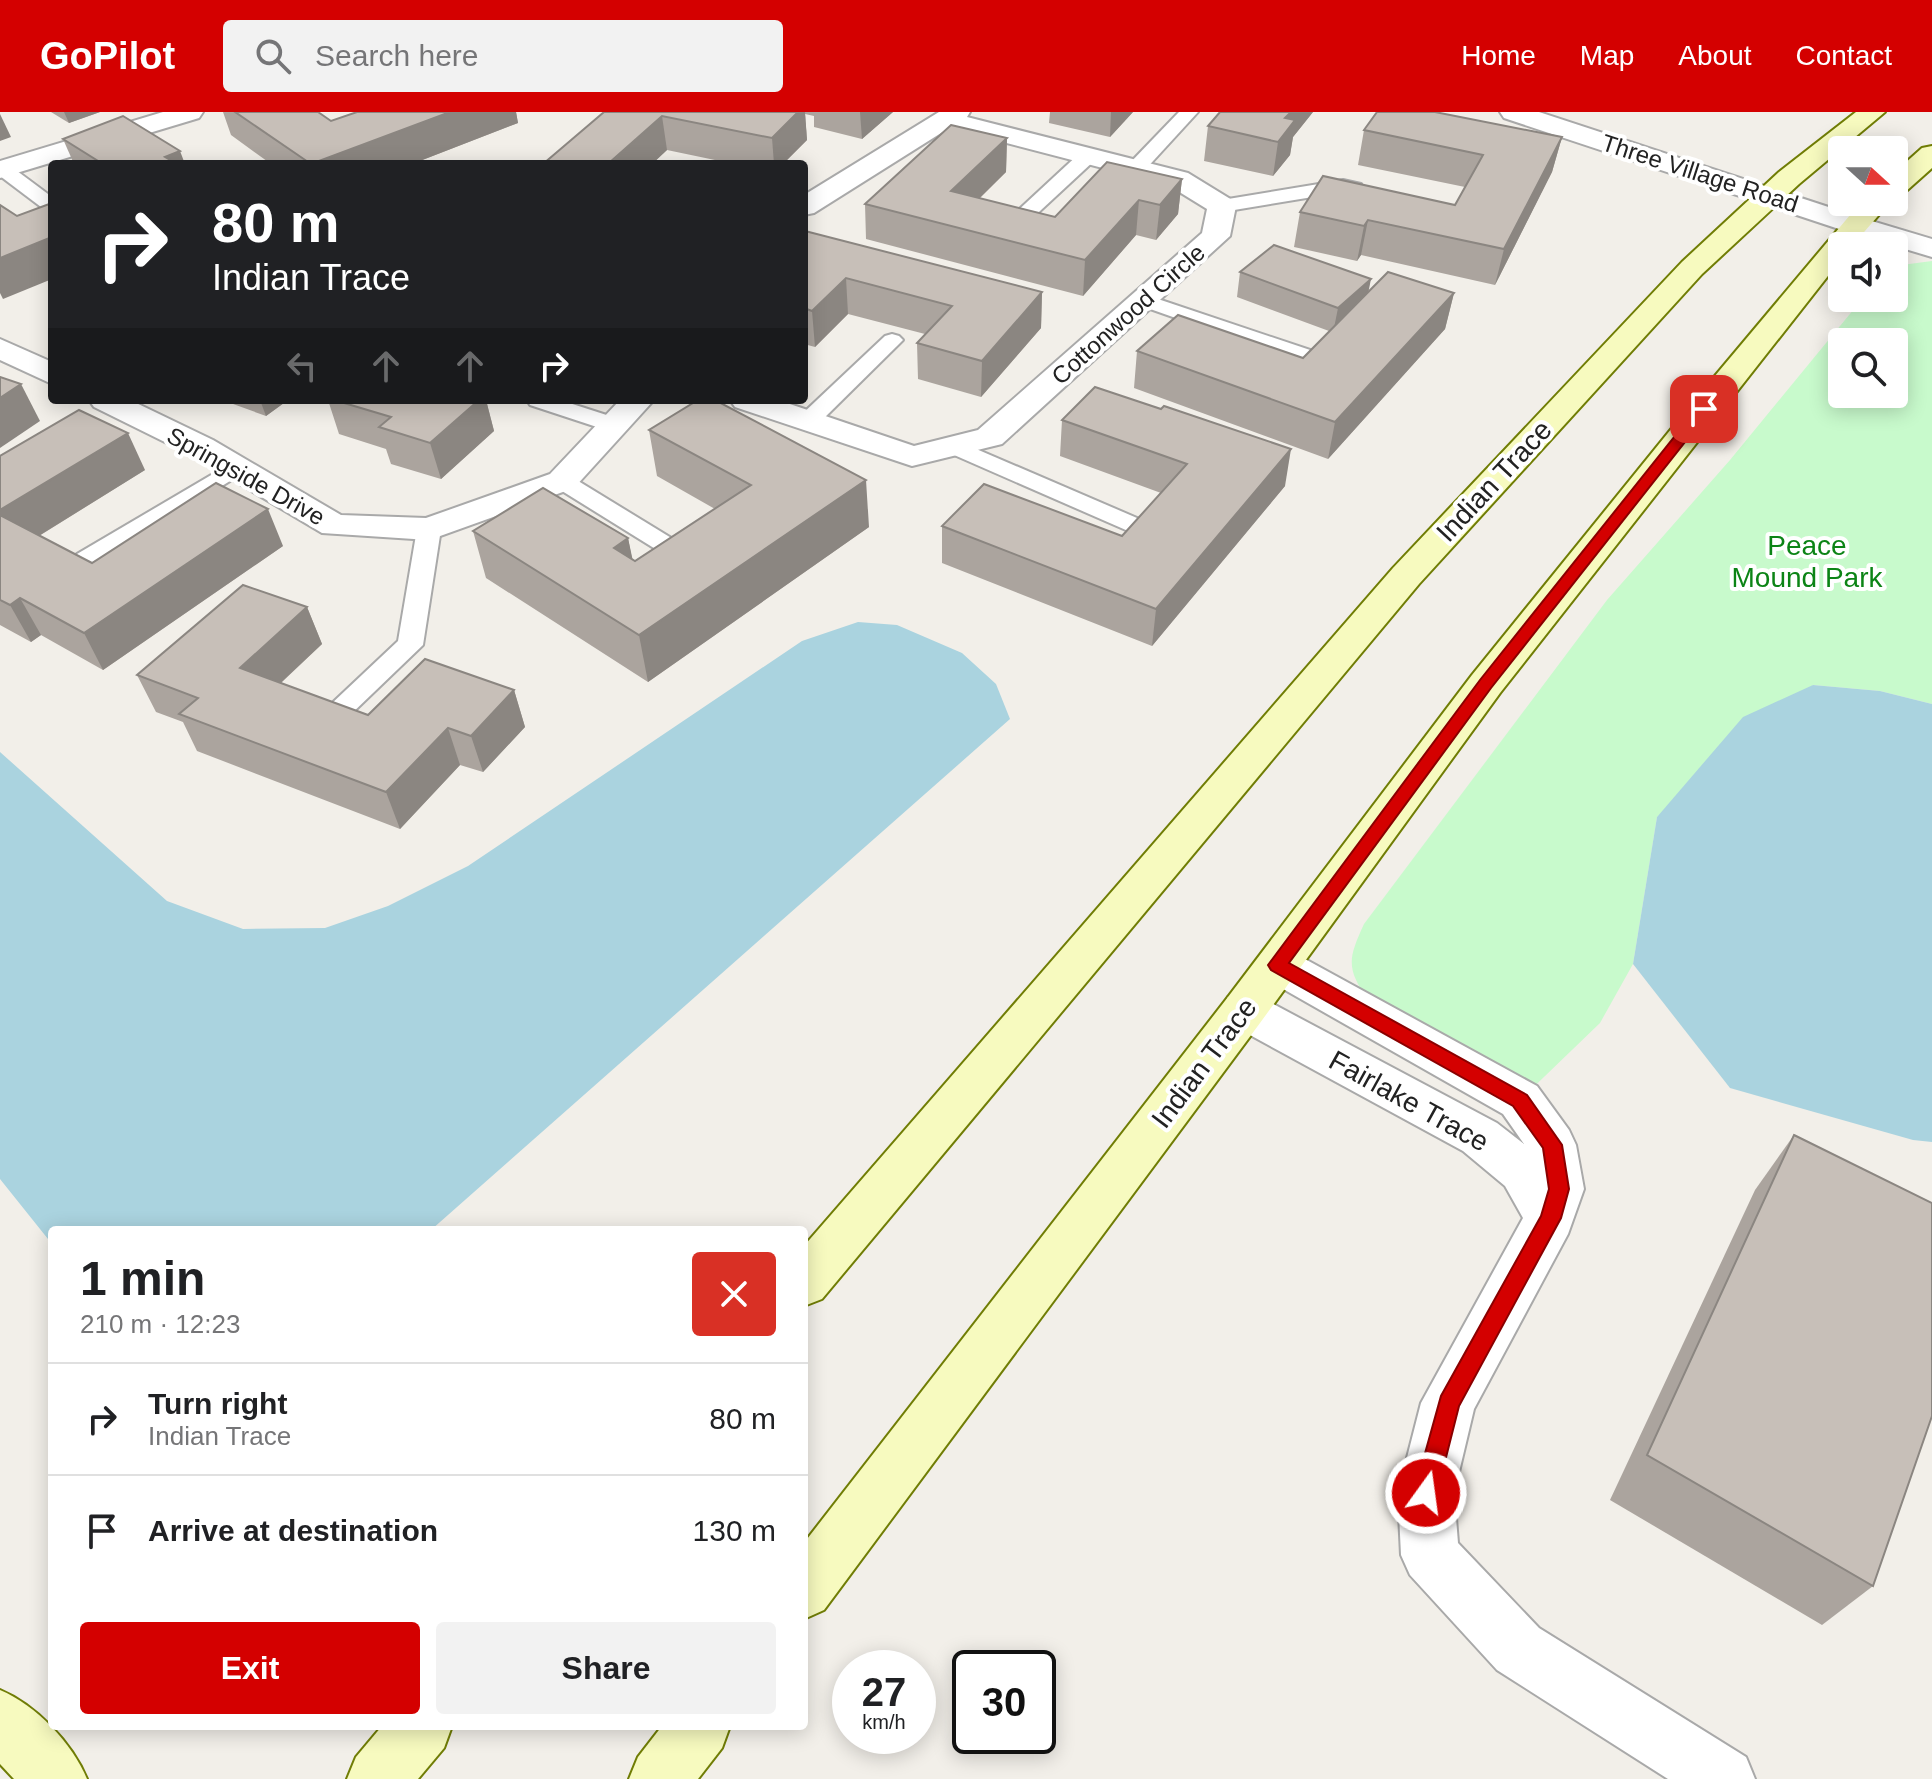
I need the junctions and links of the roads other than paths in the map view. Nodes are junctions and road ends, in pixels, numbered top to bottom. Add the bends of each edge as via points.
1 (190, 112) edge
2 (1189, 112) edge
3 (1513, 112) edge
4 (1585, 112) edge
5 (1872, 112) edge
6 (951, 116) edge
7 (1932, 154) edge
8 (1088, 156) junction
9 (1136, 168) junction
10 (1, 169) edge
11 (1908, 175) edge
12 (1778, 187) junction
13 (1374, 192) edge
14 (1828, 198) edge
15 (48, 203) edge
16 (808, 205) edge
17 (1222, 206) junction
18 (1853, 216) edge
19 (1878, 216) edge
20 (1898, 216) edge
21 (1932, 225) edge
22 (1006, 232) edge
23 (1932, 248) edge
24 (1143, 300) junction
25 (892, 340) dead end
26 (2, 352) edge
27 (1317, 360) edge
28 (48, 372) edge
29 (122, 404) edge
30 (550, 404) edge
31 (634, 404) edge
32 (758, 404) edge
33 (808, 421) junction
34 (614, 425) junction
35 (953, 446) junction
36 (235, 468) junction
37 (562, 481) junction
38 (429, 529) junction
39 (1143, 529) edge
40 (86, 559) edge
41 (695, 563) edge
42 (338, 712) edge
43 (1278, 965) junction
44 (1244, 1010) junction
45 (1550, 1218) junction
46 (808, 1278) edge
47 (808, 1585) edge
48 (0, 1720) edge
49 (419, 1730) edge
50 (697, 1730) edge
51 (56, 1779) edge
52 (378, 1779) edge
53 (660, 1779) edge
54 (1724, 1779) edge

1 - 10 street
2 - 9 lane
3 - 12 street, Three Village Road
4 - 12 street, Three Village Road
5 - 12 main road, Indian Trace
6 - 8 street
6 - 16 street
7 - 11 main road
8 - 9 street
8 - 22 lane
9 - 17 street via 1178,179
10 - 15 lane
12 - 14 street, Three Village Road
12 - 46 main road, Indian Trace via 1692,268 1406,576
13 - 17 lane via 1343,186
17 - 24 street, Cottonwood Circle via 1216,236
18 - 43 main road, Indian Trace via 1486,684
19 - 23 street, Three Village Road
20 - 21 street, Three Village Road
24 - 27 lane
24 - 35 street, Cottonwood Circle via 990,437
25 - 33 lane
26 - 28 street
29 - 36 street, Springside Drive
30 - 34 lane
31 - 34 street, Springside Drive
32 - 33 street, Cottonwood Circle
33 - 35 street, Cottonwood Circle via 912,456
34 - 37 street, Springside Drive
35 - 39 lane
36 - 38 street, Springside Drive via 334,525
36 - 40 lane
37 - 38 street, Springside Drive
37 - 41 lane
38 - 42 lane via 410,645
43 - 44 main road, Indian Trace
43 - 45 street, Fairlake Trace via 1520,1100 1552,1145 1559,1189
44 - 45 street, Fairlake Trace via 1480,1137 1522,1171
44 - 47 main road, Indian Trace
45 - 54 street, Fairlake Trace via 1448,1403 1426,1493 1430,1555 1518,1649
48 - 51 main road
49 - 52 main road
50 - 53 main road

